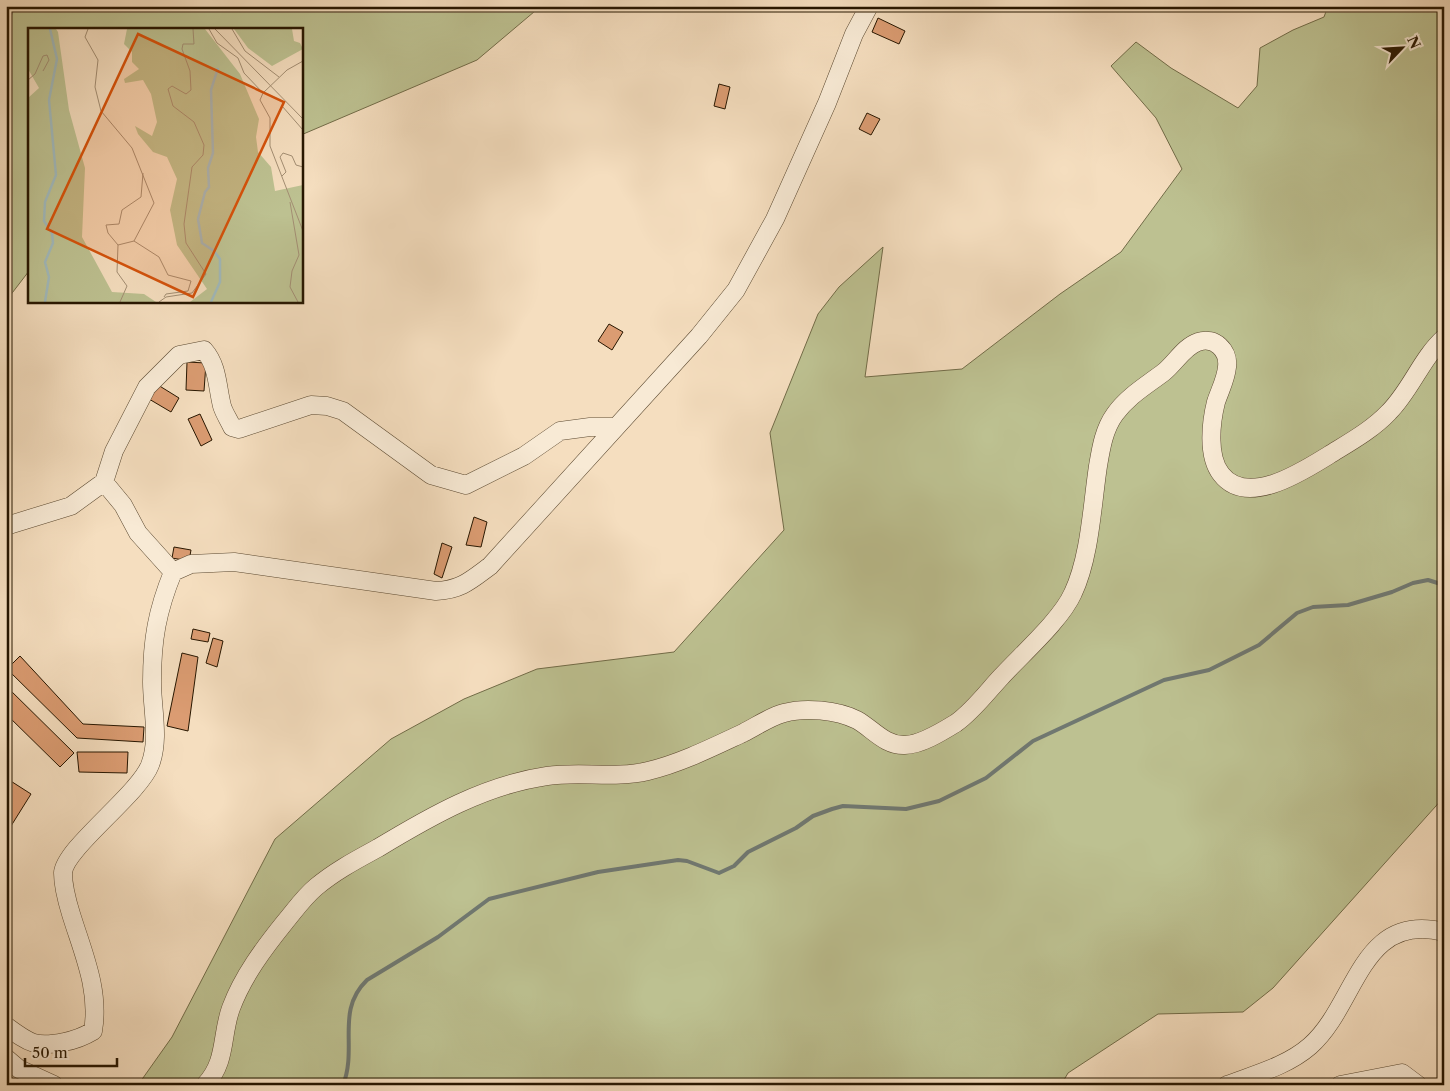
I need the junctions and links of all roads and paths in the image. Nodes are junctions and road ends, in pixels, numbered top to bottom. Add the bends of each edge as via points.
1 (869, 6) edge
2 (1444, 338) edge
3 (614, 427) junction
4 (104, 482) junction
5 (6, 526) edge
6 (173, 572) junction
7 (1444, 932) edge
8 (6, 1026) edge
9 (6, 1058) edge
10 (54, 1085) edge
11 (205, 1085) edge
12 (1227, 1085) edge
13 (1340, 1085) edge
14 (1418, 1085) edge

1 - 3 street via 775,219 736,290 699,336
2 - 11 street via 1428,354 1400,400 1374,427 1298,473 1259,487 1232,484 1218,470 1214,460 1213,419 1227,359 1223,349 1214,342 1203,340 1193,344 1125,402 1110,420 1102,448 1083,563 1072,596 1057,617 960,720 914,744 899,745 888,742 852,718 812,710 792,711 647,772 614,776 550,776 492,788 418,823 326,880 312,891 281,927 246,976 229,1012 220,1063
3 - 4 street via 560,431 524,456 466,485 430,475 344,410 311,405 239,429 232,427 223,408 216,370 209,355 204,350 191,351 179,355 147,387 114,451
3 - 6 street via 490,566 452,590 436,591 234,562 192,564
4 - 5 street via 71,506
4 - 6 street via 123,505 138,532
6 - 8 street via 159,605 154,638 155,736 150,766 71,856 63,871 65,894 92,978 96,1013 93,1031 82,1038 43,1046 24,1039
7 - 12 street via 1418,928 1385,941 1366,958 1327,1028 1310,1046 1286,1063
9 - 10 street via 19,1069
13 - 14 street via 1402,1073

